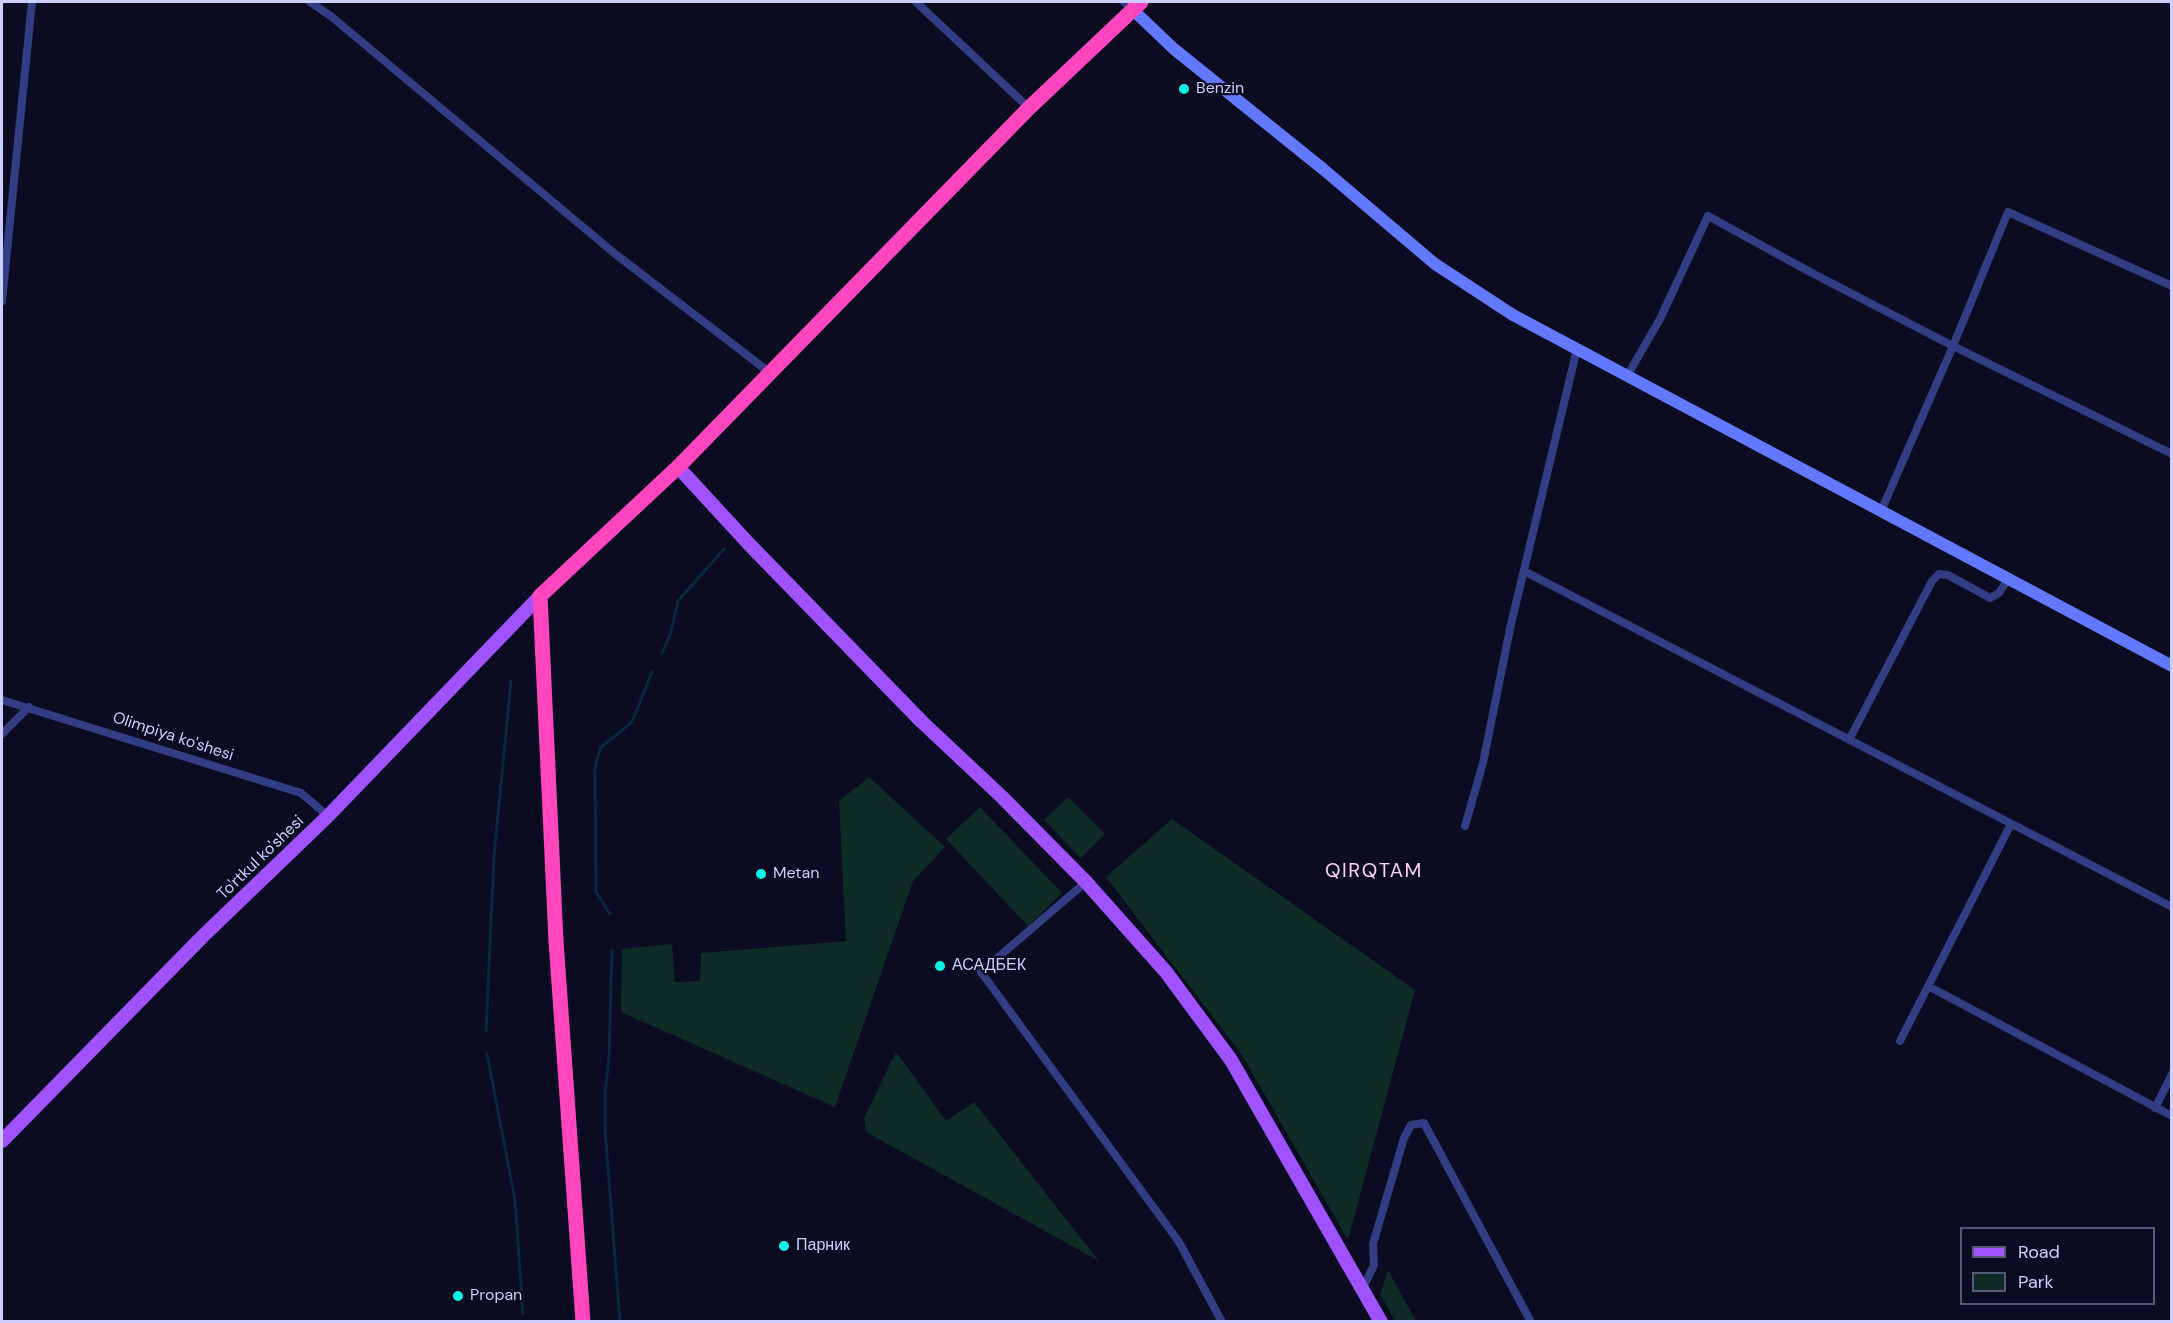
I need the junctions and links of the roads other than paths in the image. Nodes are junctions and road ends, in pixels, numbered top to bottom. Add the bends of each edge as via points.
1 (32, 2) edge
2 (310, 2) edge
3 (916, 2) edge
4 (1133, 4) edge
5 (1029, 108) junction
6 (2172, 286) edge
7 (2, 301) edge
8 (1953, 346) junction
9 (1577, 349) junction
10 (769, 372) junction
11 (1627, 376) junction
12 (2172, 454) edge
13 (678, 466) junction
14 (1881, 511) junction
15 (1524, 571) junction
16 (2008, 579) junction
17 (540, 596) junction
18 (2172, 666) edge
19 (2, 700) edge
20 (29, 707) junction
21 (2, 734) edge
22 (1849, 740) junction
23 (328, 816) junction
24 (2011, 824) junction
25 (1465, 826) dead end
26 (1086, 882) junction
27 (2172, 907) edge
28 (1928, 986) junction
29 (1900, 1041) dead end
30 (2172, 1074) edge
31 (2156, 1108) junction
32 (2172, 1116) edge
33 (2, 1141) edge
34 (1363, 1288) junction
35 (583, 1322) edge
36 (1221, 1322) edge
37 (1381, 1322) edge
38 (1531, 1322) edge

1 - 7 street
2 - 10 street via 614,253
3 - 5 street
4 - 5 highway
4 - 9 street via 1174,49 1435,264 1513,315
5 - 10 highway
6 - 8 street via 2008,212
8 - 11 street via 1708,216 1660,319
8 - 12 street
8 - 14 street
9 - 11 street
9 - 15 street
10 - 13 highway
11 - 14 street
13 - 17 highway
13 - 26 main road via 921,721
14 - 16 street
15 - 22 street
15 - 25 street via 1483,763
16 - 18 street
16 - 22 street via 1999,593 1990,598 1948,575 1939,574 1932,581
17 - 23 main road, To'rtkul ko'shesi
17 - 35 highway via 556,941
19 - 20 street, Olimpiya ko'shesi
20 - 21 street
20 - 23 street, Olimpiya ko'shesi via 301,793
22 - 24 street
23 - 33 main road, To'rtkul ko'shesi via 203,936
24 - 27 street
24 - 28 street
26 - 34 main road via 1166,972 1231,1060
26 - 36 street via 981,972 1179,1242
28 - 29 street
28 - 31 street
30 - 31 street
31 - 32 street
34 - 37 main road
34 - 38 street via 1374,1265 1373,1244 1404,1138 1411,1125 1424,1123

